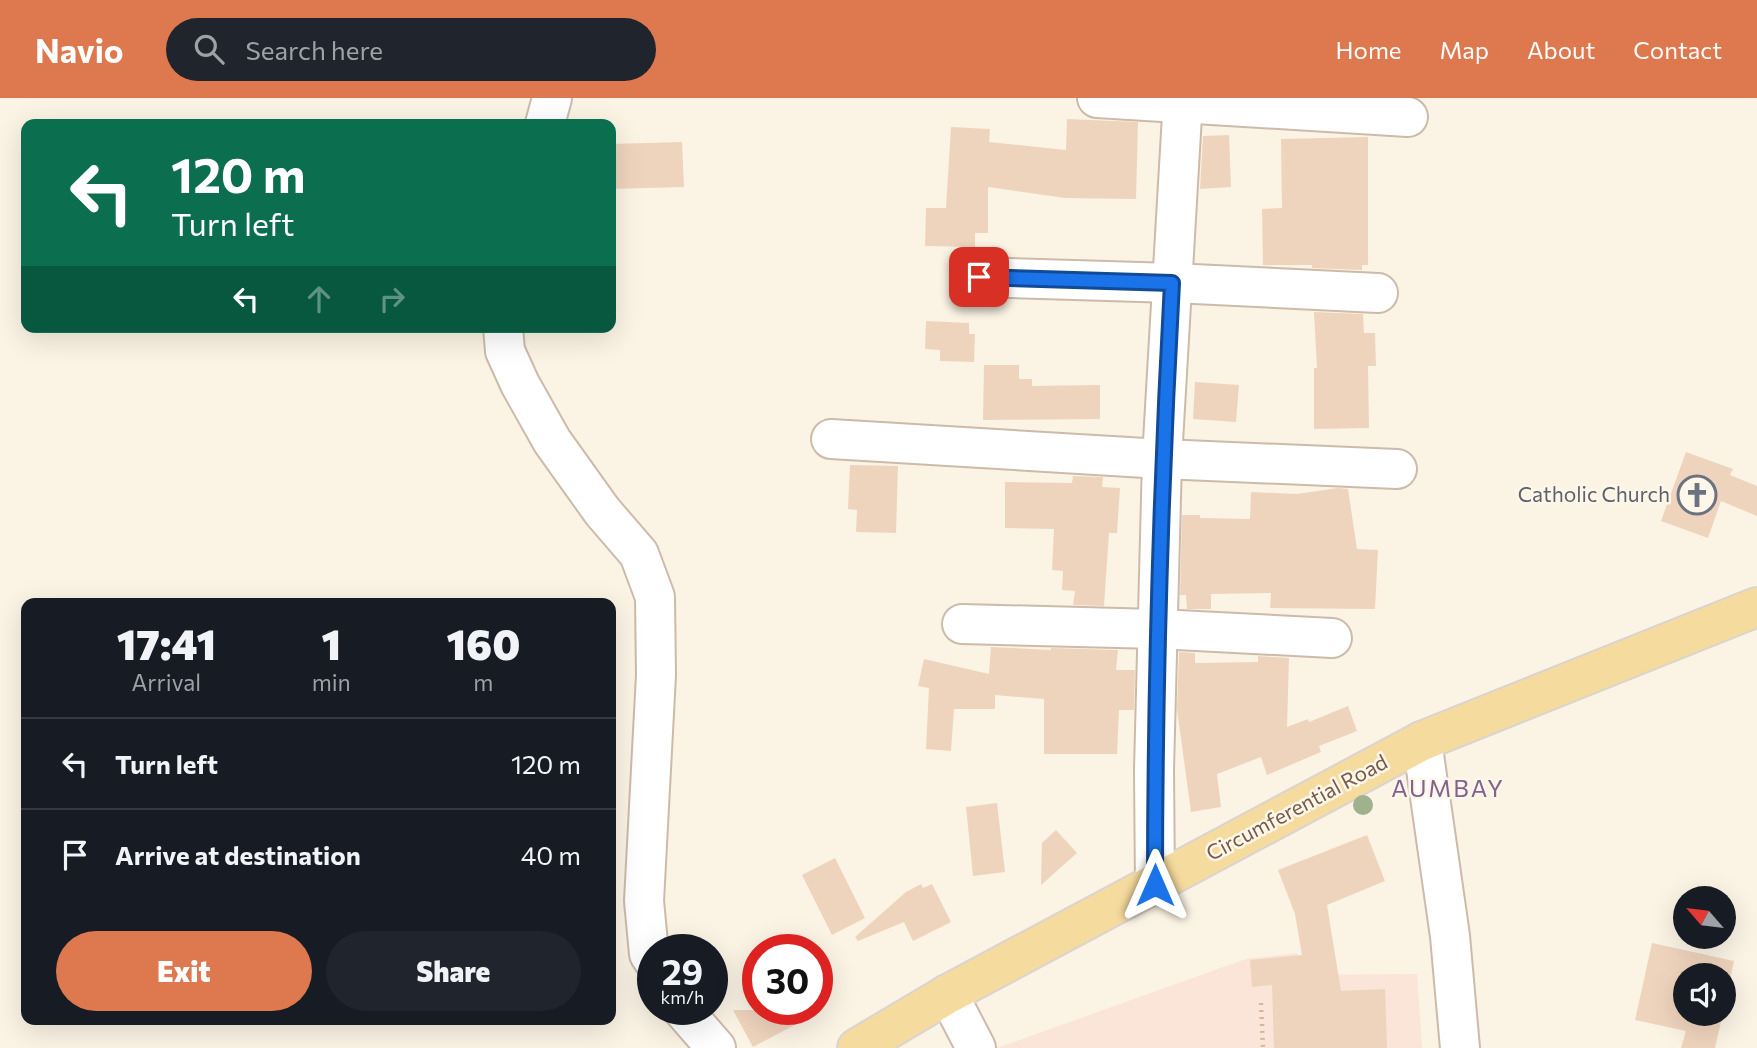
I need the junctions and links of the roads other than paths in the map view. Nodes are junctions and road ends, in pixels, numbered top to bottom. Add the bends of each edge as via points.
1 (552, 98) edge
2 (1097, 98) edge
3 (1183, 101) edge
4 (1408, 117) dead end
5 (546, 119) edge
6 (979, 277) dead end
7 (1172, 283) junction
8 (1378, 293) dead end
9 (504, 333) edge
10 (831, 439) dead end
11 (1162, 458) junction
12 (1396, 469) dead end
13 (1756, 606) edge
14 (962, 624) dead end
15 (1158, 629) junction
16 (1332, 638) dead end
17 (1422, 741) junction
18 (1155, 885) junction
19 (647, 934) edge
20 (948, 994) junction
21 (696, 1025) edge
22 (716, 1048) edge
23 (857, 1048) edge
24 (976, 1048) edge
25 (1461, 1048) edge

1 - 5 street
2 - 3 street
3 - 4 street
3 - 7 street
6 - 7 street
7 - 8 street
7 - 11 street
9 - 19 street via 505,351 539,418 602,512 639,554 655,597 656,675 644,901
10 - 11 street
11 - 12 street
11 - 15 street
13 - 17 main road, Circumferential Road
14 - 15 street
15 - 16 street
15 - 18 street
17 - 18 main road, Circumferential Road
17 - 25 street
18 - 20 main road, Circumferential Road
20 - 23 main road, Circumferential Road
20 - 24 street
21 - 22 street

